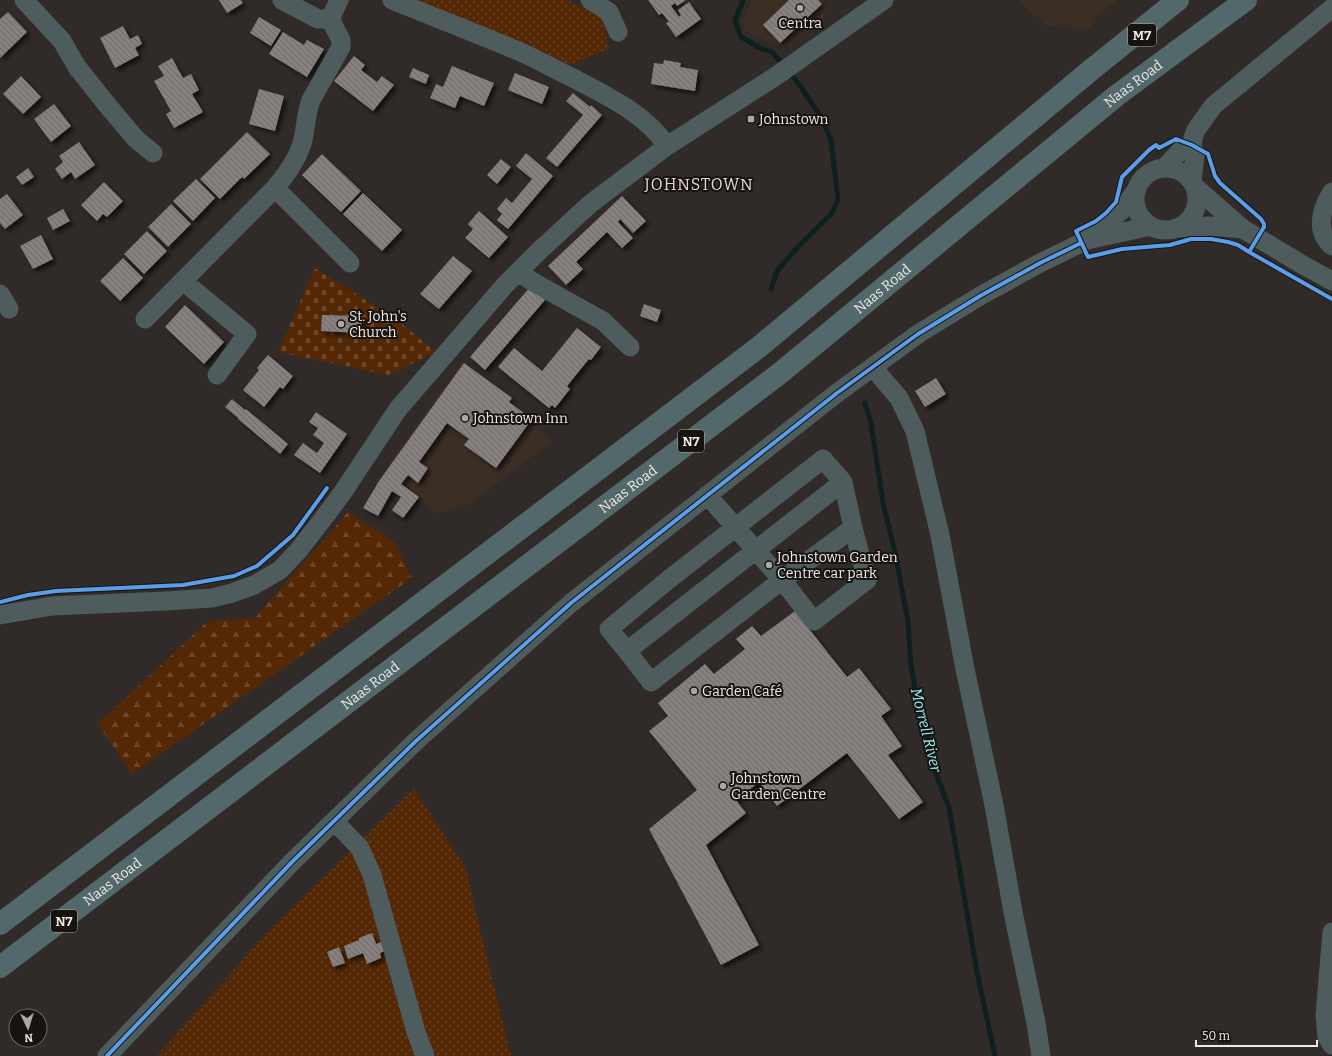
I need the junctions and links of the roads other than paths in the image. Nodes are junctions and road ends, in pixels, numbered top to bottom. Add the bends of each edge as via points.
1 (24, 0) edge
2 (282, 0) edge
3 (339, 0) edge
4 (392, 0) edge
5 (590, 0) edge
6 (1178, 0) edge
7 (1192, 0) edge
8 (1246, 0) edge
9 (871, 3) edge
10 (1332, 8) edge
11 (332, 19) junction
12 (618, 32) dead end
13 (1091, 70) junction
14 (1192, 145) junction
15 (667, 146) junction
16 (152, 153) dead end
17 (1164, 168) junction
18 (1193, 185) junction
19 (274, 188) junction
20 (1137, 189) junction
21 (1332, 192) edge
22 (1151, 226) junction
23 (1176, 228) junction
24 (1243, 229) junction
25 (1087, 240) junction
26 (1332, 246) edge
27 (350, 263) dead end
28 (518, 272) junction
29 (183, 281) junction
30 (1332, 281) edge
31 (145, 319) dead end
32 (630, 347) dead end
33 (874, 367) junction
34 (217, 376) dead end
35 (843, 482) junction
36 (707, 495) junction
37 (735, 527) junction
38 (853, 528) junction
39 (756, 551) junction
40 (782, 580) junction
41 (0, 615) edge
42 (627, 650) junction
43 (335, 822) junction
44 (105, 845) junction
45 (128, 870) junction
46 (0, 910) edge
47 (0, 924) edge
48 (1332, 932) edge
49 (0, 967) edge
50 (0, 973) edge
51 (1332, 1045) edge
52 (107, 1056) edge
53 (425, 1056) edge
54 (1041, 1056) edge

1 - 16 street via 62,41 77,67 108,106 136,139
2 - 11 street via 318,19
3 - 11 street
4 - 15 street via 526,55 598,91 642,120
5 - 12 street via 609,12
6 - 13 highway, N7
7 - 13 highway, M7
8 - 45 highway, Naas Road / N7 via 1116,96 779,374
9 - 15 street via 776,76
10 - 14 street via 1212,106 1196,130
11 - 19 street via 341,40 341,47 311,100 297,156 289,172
13 - 44 highway, N7 via 759,347
14 - 17 street via 1182,149
14 - 18 street via 1195,155
15 - 28 street via 590,204
17 - 18 street via 1182,173
17 - 20 street via 1148,174
18 - 23 street via 1197,196 1194,212 1187,222
18 - 24 street
19 - 27 street
19 - 29 street
20 - 22 street via 1135,197 1139,214
20 - 25 street via 1121,211
21 - 26 street via 1323,209 1321,226
22 - 23 street via 1168,230
22 - 25 street
23 - 24 street via 1210,226
24 - 30 street
25 - 33 street via 980,296 918,334
28 - 32 street via 603,321
28 - 41 street via 398,409 330,509 280,570 254,585 212,598 52,606
29 - 31 street
29 - 34 street via 247,334
33 - 36 street
33 - 54 street via 899,398 916,431 940,535 994,805
35 - 37 street via 823,459
35 - 38 street
35 - 39 street
36 - 37 street
36 - 43 street via 572,603 416,741
37 - 39 street
37 - 42 street via 609,629
38 - 40 street
38 - 40 street via 867,580 814,622
39 - 40 street
39 - 42 street
40 - 42 street via 651,682
43 - 52 street via 292,862
43 - 53 street via 360,848 372,875
44 - 46 highway, N7
44 - 47 highway, N7
45 - 49 highway, Naas Road / N7
45 - 50 highway, N7
48 - 51 street via 1325,1015 1327,1037

